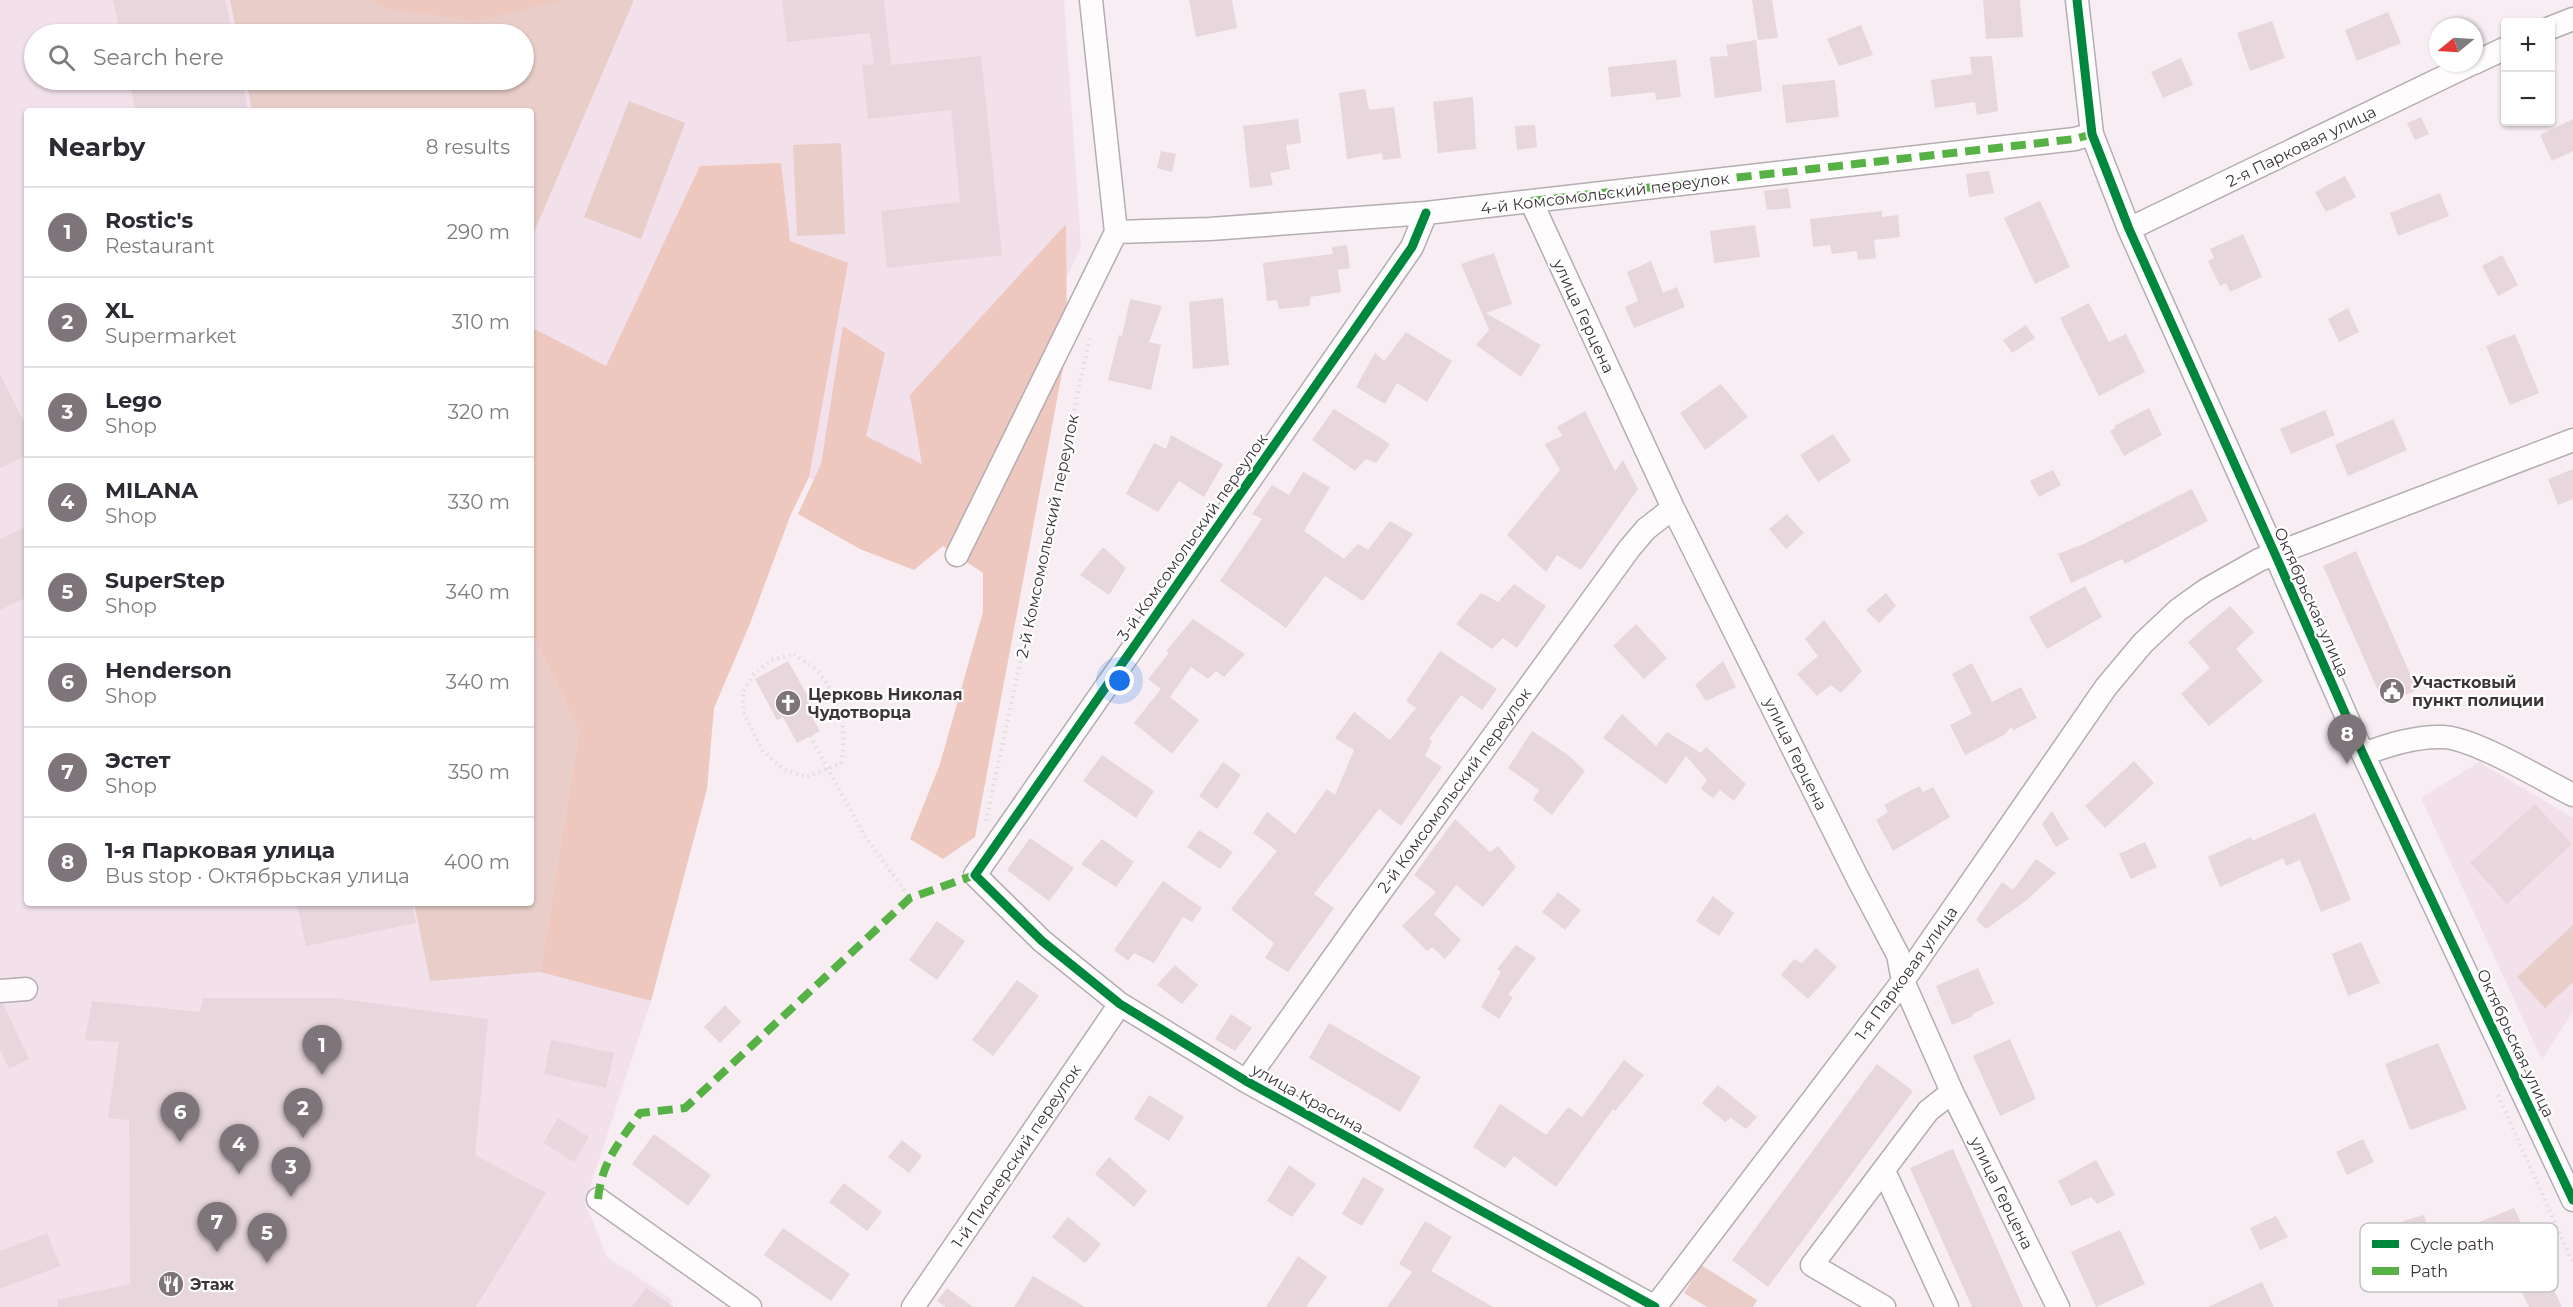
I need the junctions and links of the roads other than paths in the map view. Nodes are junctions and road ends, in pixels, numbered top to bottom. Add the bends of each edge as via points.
1 (1091, 0) edge
2 (2077, 0) edge
3 (2573, 19) edge
4 (2555, 26) edge
5 (2501, 50) edge
6 (2483, 59) edge
7 (2455, 72) edge
8 (2092, 134) junction
9 (1531, 201) junction
10 (1426, 213) junction
11 (2129, 229) junction
12 (1116, 232) junction
13 (2573, 440) edge
14 (1673, 508) junction
15 (2276, 554) junction
16 (957, 555) dead end
17 (2362, 754) junction
18 (2573, 795) edge
19 (975, 875) joint
20 (1903, 981) junction
21 (26, 989) dead end
22 (0, 991) edge
23 (1120, 1004) junction
24 (1246, 1081) junction
25 (1952, 1092) junction
26 (1884, 1170) junction
27 (598, 1199) dead end
28 (2573, 1200) edge
29 (750, 1307) edge
30 (913, 1307) edge
31 (1655, 1307) edge
32 (1884, 1307) edge
33 (1947, 1307) edge
34 (2058, 1307) edge

1 - 12 street
2 - 8 street, Октябрьская улица
3 - 4 street
5 - 6 street, 2-я Парковая улица
7 - 11 street, 2-я Парковая улица
8 - 9 street, 4-й Комсомольский переулок
8 - 11 street, Октябрьская улица
9 - 10 street, 4-й Комсомольский переулок
9 - 14 street, улица Герцена
10 - 12 street, 4-й Комсомольский переулок
10 - 19 street, 3-й Комсомольский переулок via 1412,247
11 - 15 street, Октябрьская улица
12 - 16 street
13 - 15 street, 1-я Парковая улица
14 - 20 street, улица Герцена via 1898,955
14 - 24 street, 2-й Комсомольский переулок via 1646,529 1629,549
15 - 17 street, Октябрьская улица
15 - 20 street, 1-я Парковая улица via 2206,590 2143,643 2106,687
17 - 18 street via 2397,743 2446,737 2484,750
17 - 28 street, Октябрьская улица
19 - 23 street, улица Красина via 1042,941
20 - 25 street, улица Герцена
20 - 31 street, 1-я Парковая улица
21 - 22 street
23 - 24 street, улица Красина
23 - 30 street, 1-й Пионерский переулок
24 - 31 street, улица Красина
25 - 26 street via 1929,1111
25 - 34 street, улица Герцена
26 - 32 street via 1812,1265
26 - 33 street
27 - 29 street

